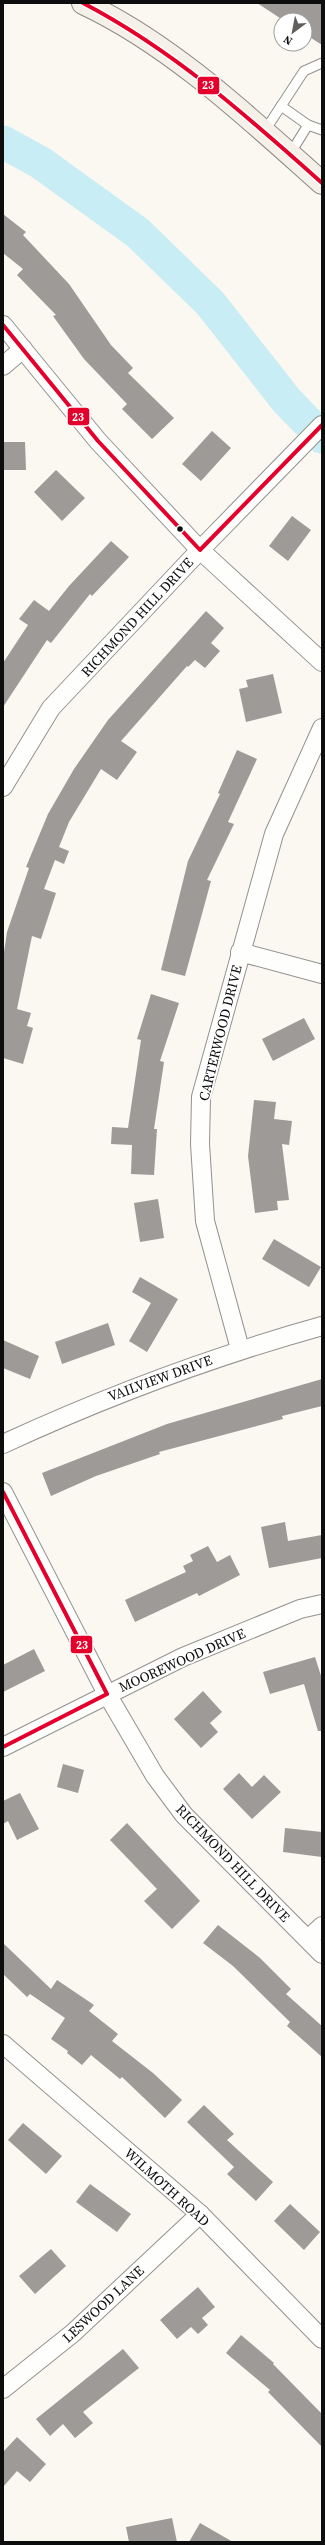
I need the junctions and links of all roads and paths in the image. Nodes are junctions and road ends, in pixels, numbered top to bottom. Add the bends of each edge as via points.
1 (83, 3) edge
2 (322, 63) edge
3 (281, 106) junction
4 (308, 125) junction
5 (322, 130) edge
6 (264, 132) junction
7 (290, 154) junction
8 (322, 183) edge
9 (3, 325) edge
10 (23, 350) junction
11 (3, 366) edge
12 (322, 425) edge
13 (200, 550) junction
14 (322, 662) edge
15 (322, 728) edge
16 (3, 787) edge
17 (240, 952) junction
18 (322, 974) edge
19 (322, 1326) edge
20 (240, 1349) junction
21 (3, 1444) edge
22 (3, 1492) edge
23 (322, 1604) edge
24 (107, 1694) junction
25 (3, 1747) edge
26 (322, 1926) edge
27 (308, 1939) junction
28 (322, 1954) edge
29 (3, 2044) edge
30 (200, 2214) junction
31 (322, 2339) edge
32 (3, 2390) edge

1 - 6 main road via 115,18 223,95
2 - 3 lane via 304,71
3 - 4 lane
3 - 6 lane
4 - 5 lane
4 - 7 lane
6 - 7 main road
7 - 8 main road
9 - 10 street
10 - 11 street
10 - 13 street via 98,441
12 - 13 street, RICHMOND HILL DRIVE
13 - 14 street
13 - 16 street, RICHMOND HILL DRIVE via 51,708
15 - 17 street, CARTERWOOD DRIVE via 274,834
17 - 18 street
17 - 20 street, CARTERWOOD DRIVE via 201,1097 200,1144 205,1221
19 - 20 street, VAILVIEW DRIVE
20 - 21 street, VAILVIEW DRIVE via 82,1407
22 - 24 street, RICHMOND HILL DRIVE
23 - 24 street, MOOREWOOD DRIVE via 300,1609 183,1657
24 - 25 street, MOOREWOOD DRIVE
24 - 27 street, RICHMOND HILL DRIVE via 155,1776 184,1815
26 - 27 street
27 - 28 street, RICHMOND HILL DRIVE
29 - 30 street, WILMOTH ROAD
30 - 31 street, WILMOTH ROAD
30 - 32 street, LESWOOD LANE via 73,2333

